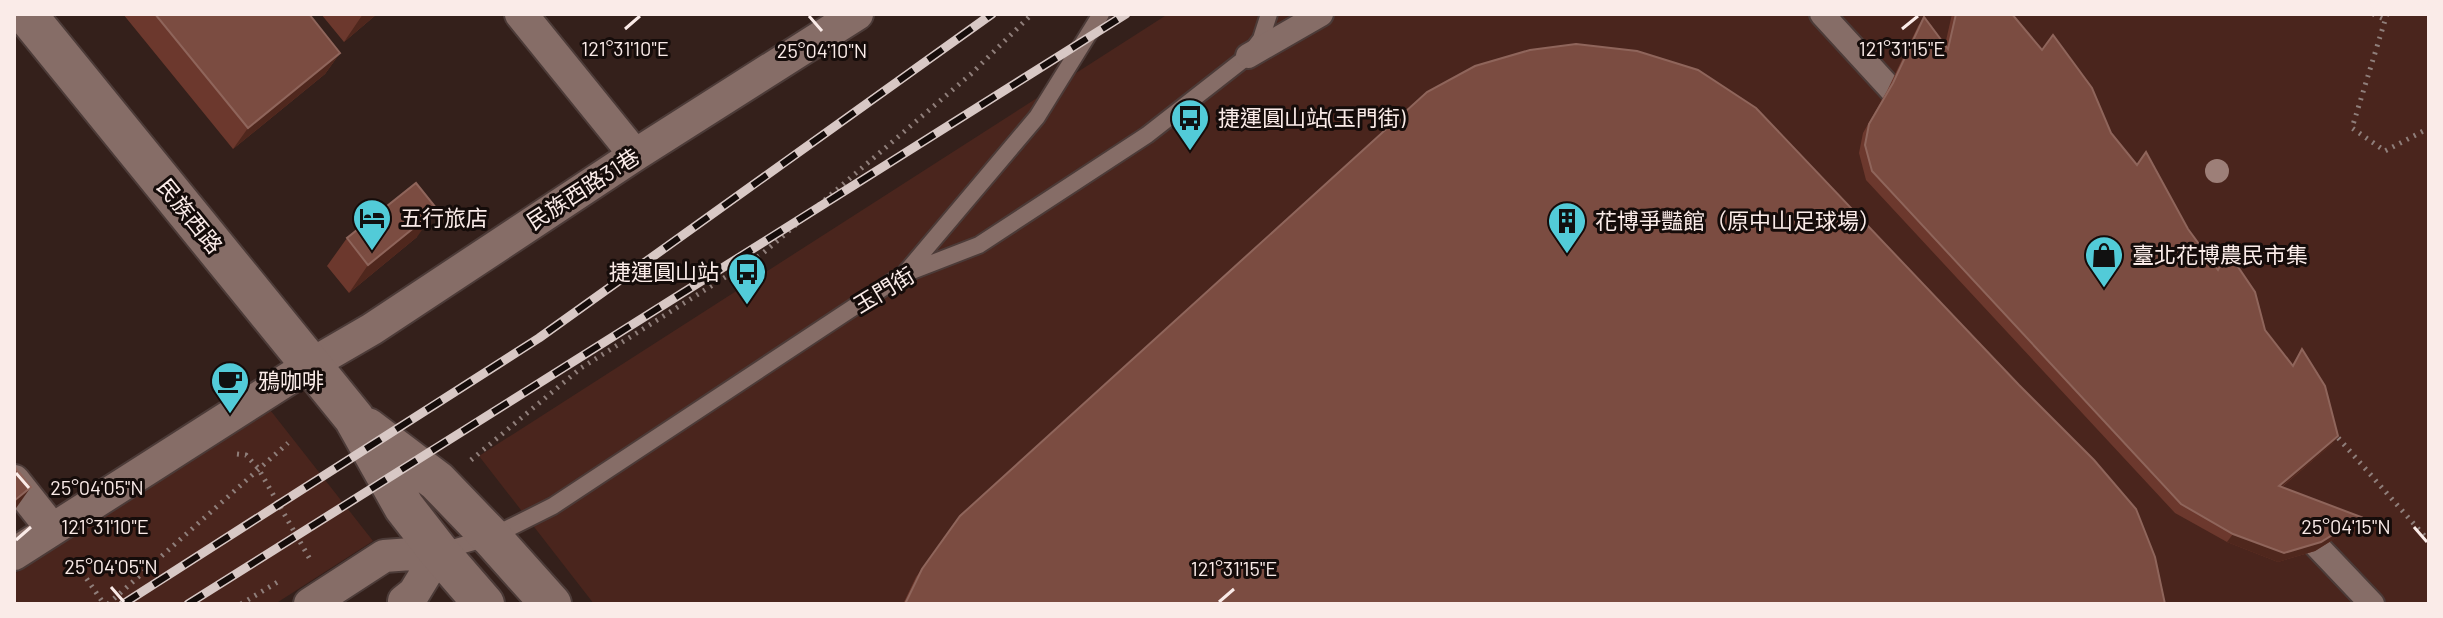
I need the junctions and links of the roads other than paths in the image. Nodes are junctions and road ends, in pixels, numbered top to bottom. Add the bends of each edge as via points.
1 (26, 14) edge
2 (521, 14) edge
3 (1101, 14) edge
4 (1269, 14) edge
5 (1321, 14) edge
6 (1822, 14) edge
7 (837, 19) edge
8 (1248, 56) junction
9 (1929, 131) edge
10 (635, 155) junction
11 (904, 274) junction
12 (310, 365) junction
13 (354, 418) junction
14 (14, 481) edge
15 (2285, 512) edge
16 (52, 529) junction
17 (491, 537) junction
18 (439, 552) junction
19 (14, 554) edge
20 (402, 603) edge
21 (310, 604) edge
22 (484, 604) edge
23 (551, 604) edge
24 (2372, 604) edge

1 - 12 street, 民族西路
2 - 10 street
3 - 11 lane via 1037,117
4 - 8 lane via 1261,39
5 - 8 street, 玉門街
6 - 9 street
7 - 10 street, 民族西路31巷
8 - 11 lane, 玉門街 via 1147,135 979,245
10 - 12 street, 民族西路31巷
11 - 17 lane, 玉門街 via 553,506
12 - 13 street, 民族西路
12 - 16 street, 民族西路31巷
13 - 17 street, 民族西路 via 437,481
13 - 18 street, 民族西路 via 404,507
14 - 16 street
15 - 24 street
16 - 19 street, 民族西路31巷
17 - 18 lane, 玉門街
17 - 23 street, 民族西路
18 - 20 street
18 - 21 street via 384,556
18 - 22 street, 民族西路

